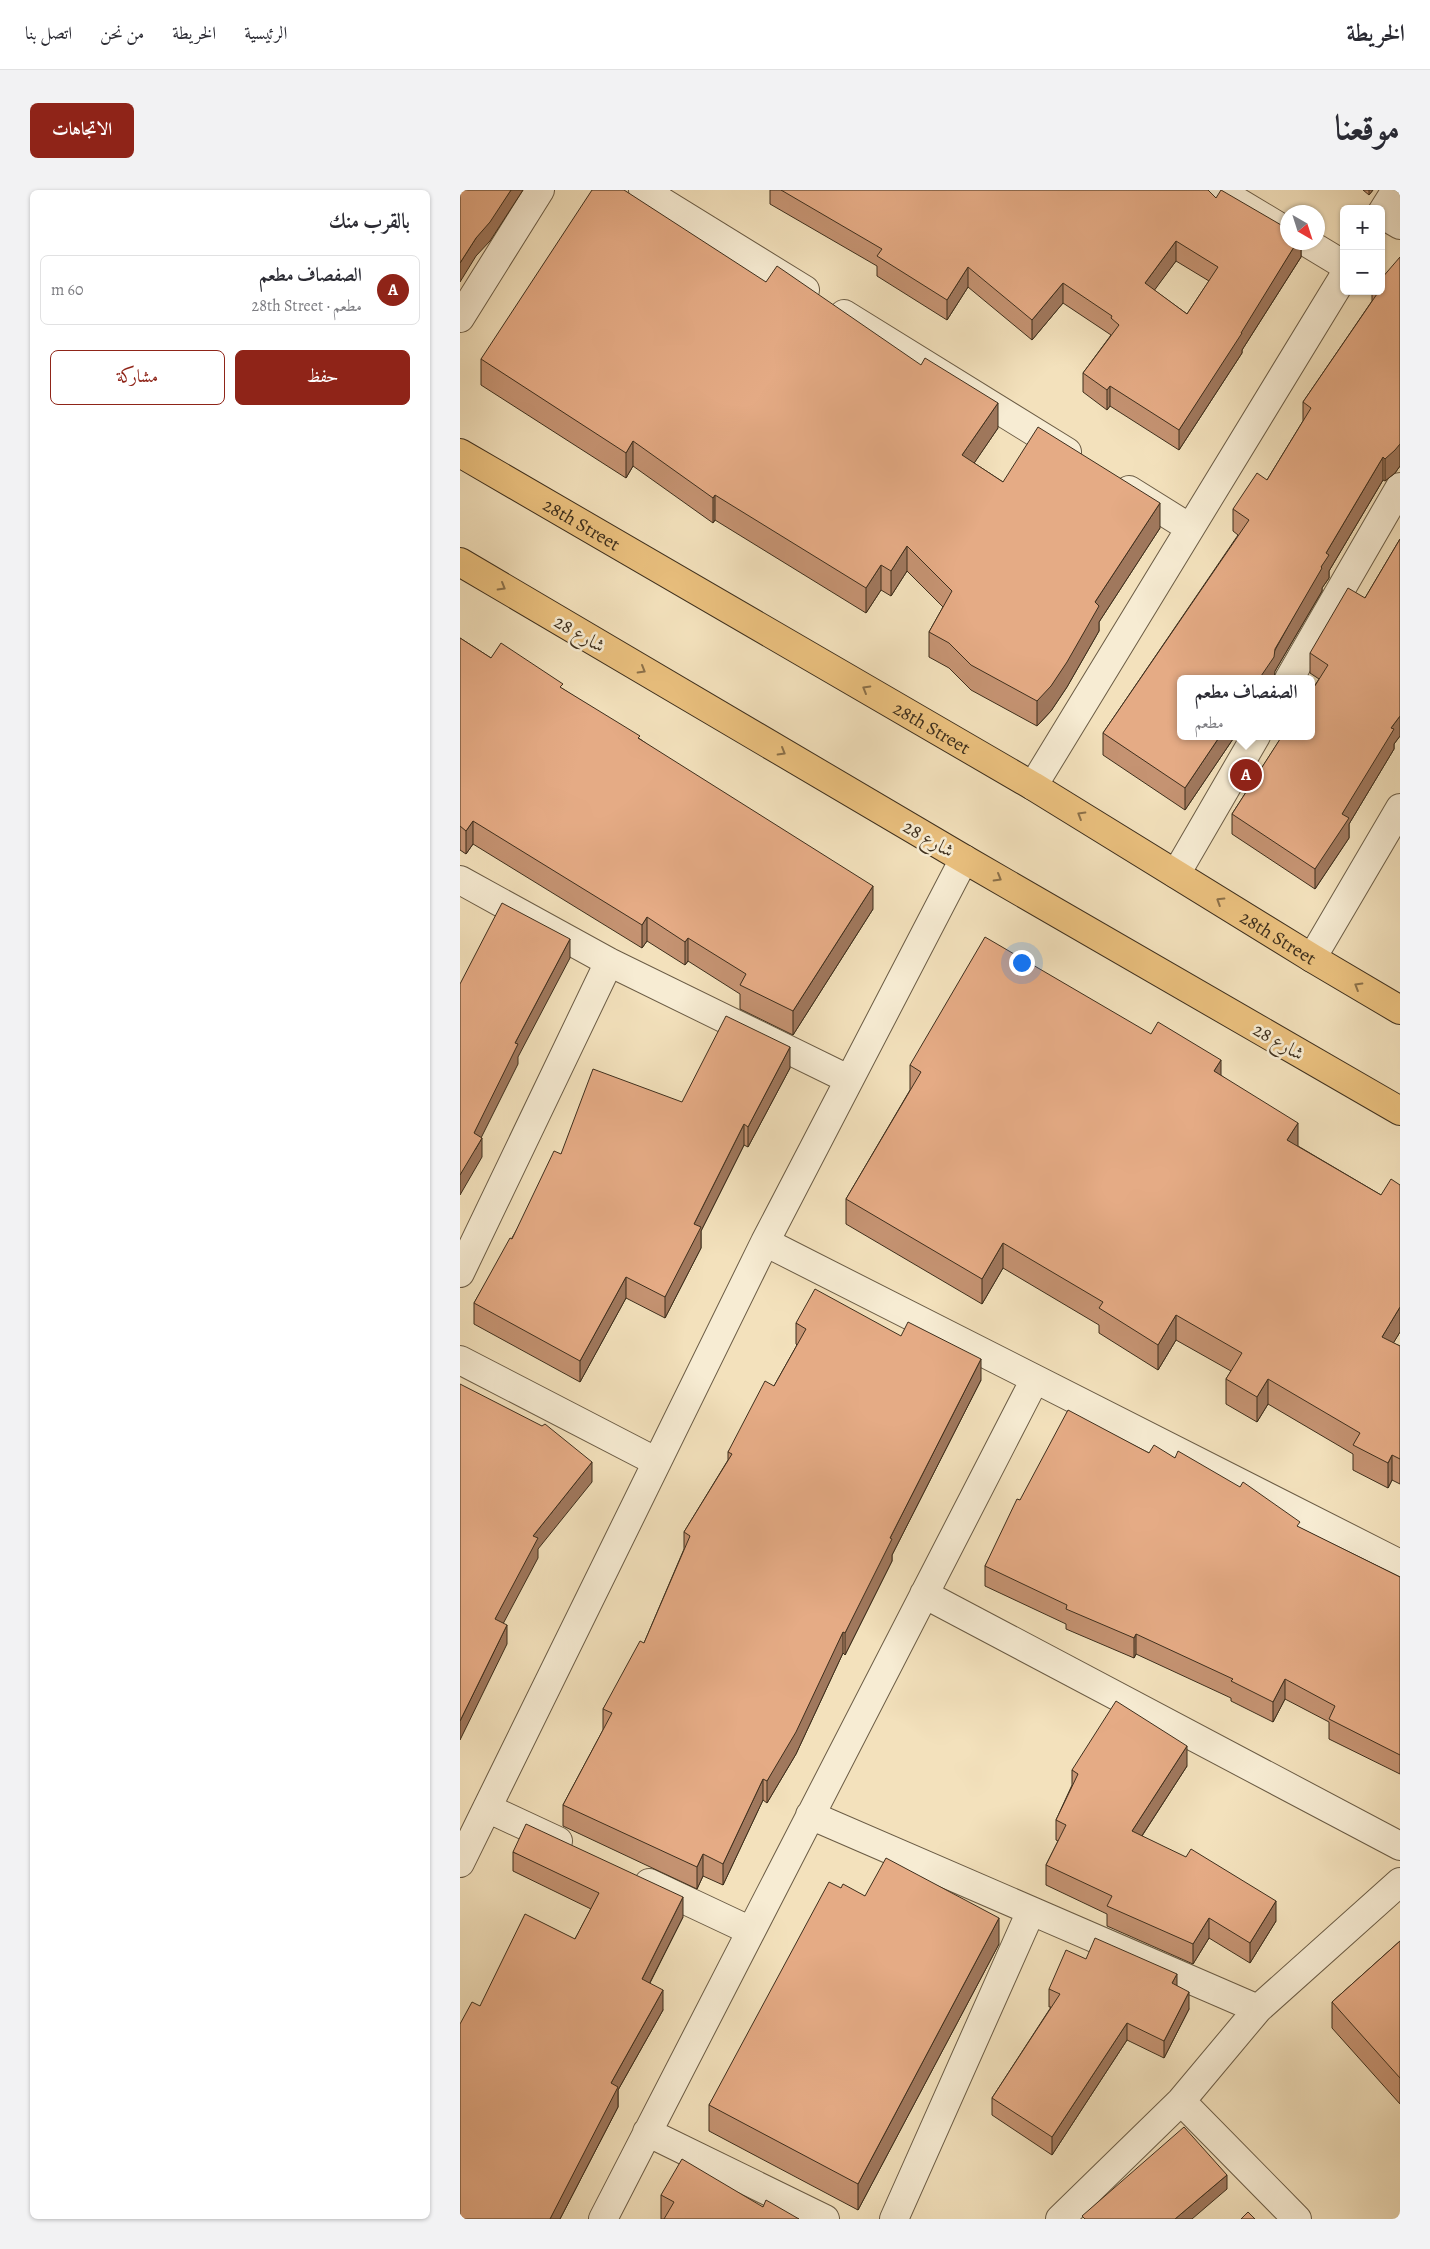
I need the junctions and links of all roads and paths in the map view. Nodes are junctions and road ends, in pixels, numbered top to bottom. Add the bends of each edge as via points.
1 (540, 190) edge
2 (643, 190) edge
3 (1218, 190) edge
4 (1396, 190) edge
5 (1400, 225) edge
6 (1280, 227) edge
7 (1319, 250) edge
8 (1340, 263) edge
9 (1340, 283) edge
10 (460, 318) edge
11 (460, 453) edge
12 (1400, 487) edge
13 (1190, 528) junction
14 (460, 562) edge
15 (1291, 675) edge
16 (1254, 740) edge
17 (1033, 786) junction
18 (1400, 808) edge
19 (964, 859) junction
20 (1176, 874) junction
21 (460, 880) edge
22 (1312, 958) junction
23 (609, 962) junction
24 (1400, 1010) edge
25 (848, 1079) junction
26 (1400, 1111) edge
27 (765, 1242) junction
28 (460, 1273) edge
29 (460, 1360) edge
30 (1035, 1379) junction
31 (657, 1462) junction
32 (1400, 1564) edge
33 (924, 1594) junction
34 (487, 1808) junction
35 (810, 1816) junction
36 (1400, 1846) edge
37 (584, 1853) edge
38 (460, 1863) edge
39 (628, 1873) edge
40 (1400, 1882) edge
41 (1031, 1911) junction
42 (751, 1931) junction
43 (1258, 2009) junction
44 (1180, 2101) junction
45 (647, 2132) junction
46 (603, 2219) edge
47 (825, 2219) edge
48 (894, 2219) edge
49 (1060, 2219) edge
50 (1297, 2219) edge

1 - 10 street
2 - 13 street
3 - 6 street
4 - 5 street via 1381,214
7 - 8 street
9 - 13 street
17 -> 11 main road, 28th Street
12 - 15 street
13 - 17 street
14 -> 19 main road, شارع 28
16 - 20 street
20 -> 17 main road, 28th Street
18 - 22 street
19 - 25 street
19 -> 26 main road, شارع 28
22 -> 20 main road, 28th Street
21 - 23 street
24 -> 22 main road, 28th Street
23 - 25 street
23 - 28 street
25 - 27 street
27 - 30 street
27 - 31 street
29 - 31 street
30 - 32 street
30 - 33 street
31 - 34 street
33 - 35 street
33 - 36 street
34 - 37 street
34 - 38 street
35 - 41 street
35 - 42 street
39 - 42 street
40 - 43 street
41 - 43 street
41 - 48 street
42 - 45 street
43 - 44 street
44 - 49 street
44 - 50 street
45 - 46 street
45 - 47 street

